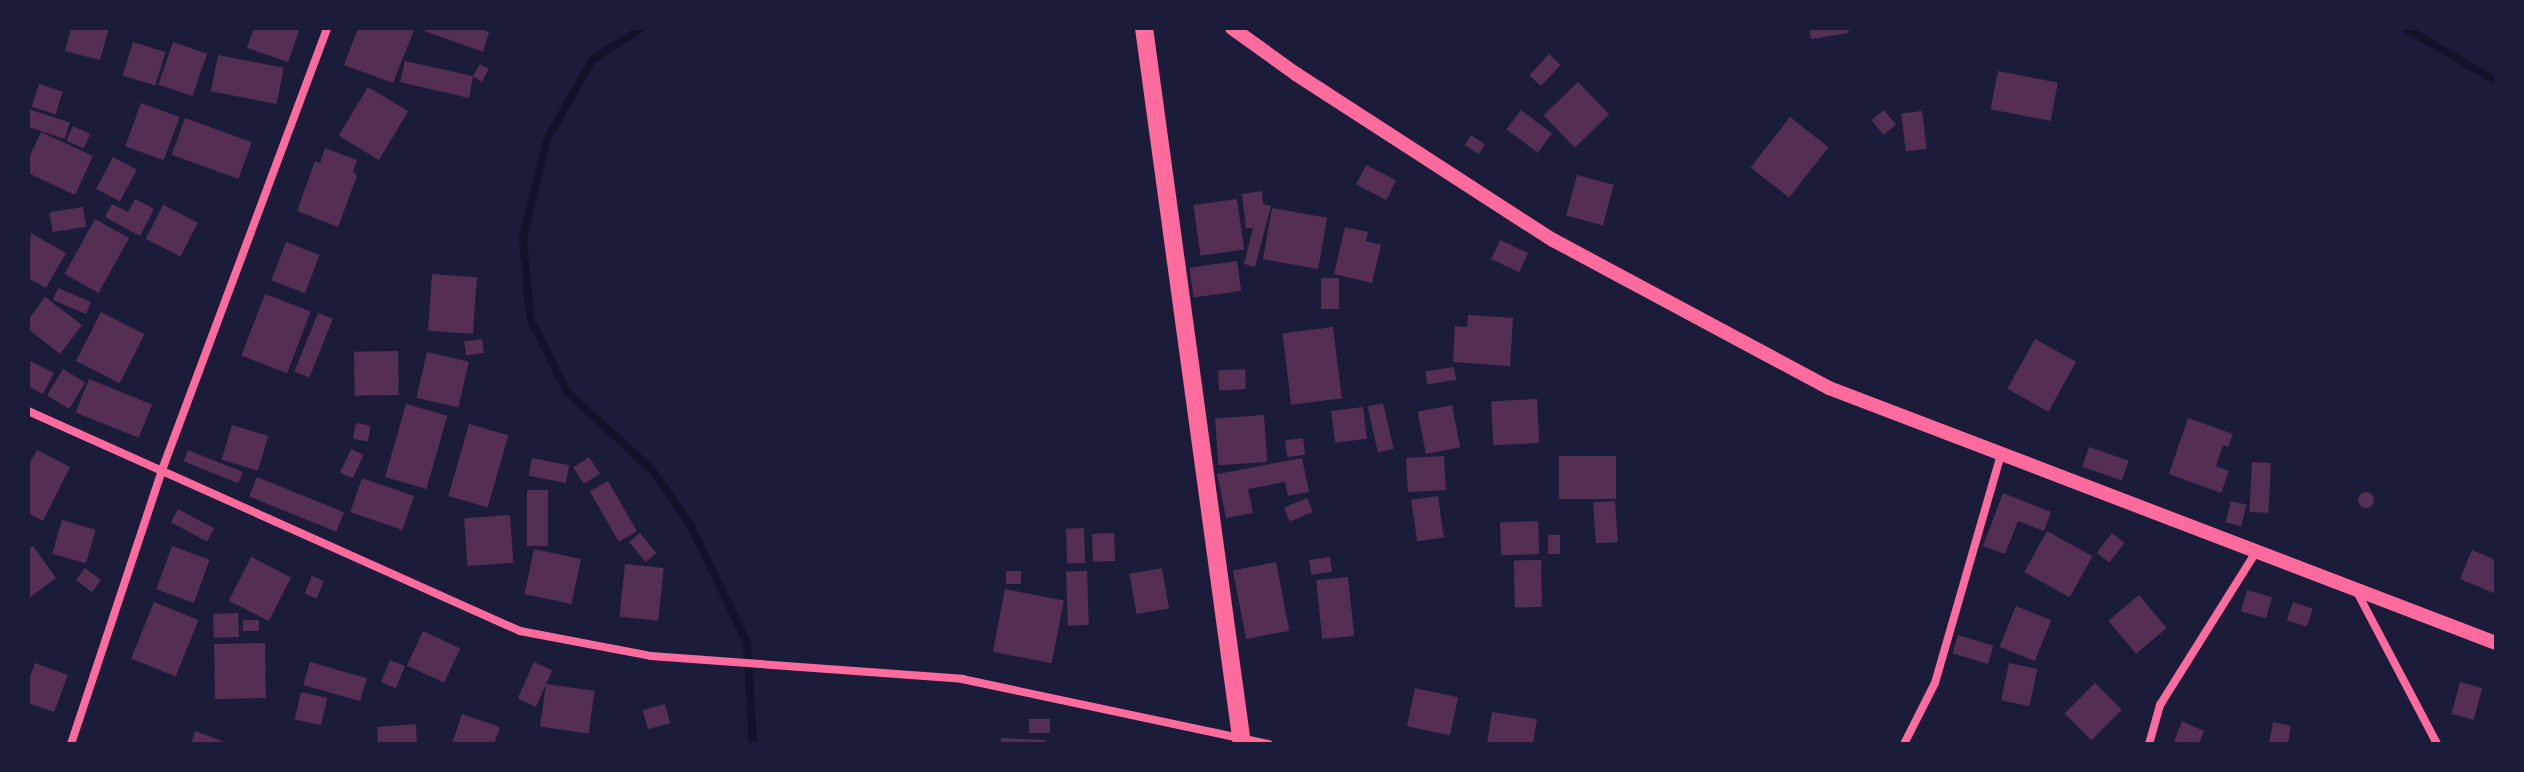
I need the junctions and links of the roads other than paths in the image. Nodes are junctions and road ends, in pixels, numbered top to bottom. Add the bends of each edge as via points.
1 (327, 28) edge
2 (1144, 28) edge
3 (1232, 28) edge
4 (28, 411) edge
5 (2001, 454) junction
6 (162, 470) junction
7 (2256, 552) junction
8 (2357, 591) junction
9 (2496, 643) edge
10 (1242, 740) edge
11 (71, 744) edge
12 (1269, 744) edge
13 (1904, 744) edge
14 (2149, 744) edge
15 (2437, 744) edge

1 - 6 street
2 - 10 main road
3 - 5 street via 1553,240 1829,388
4 - 6 street
5 - 7 street
5 - 13 street via 1935,683
6 - 10 street via 520,631 651,656 962,679
6 - 11 street
7 - 8 street
7 - 14 street via 2160,705
8 - 9 street
8 - 15 street
10 - 12 street

